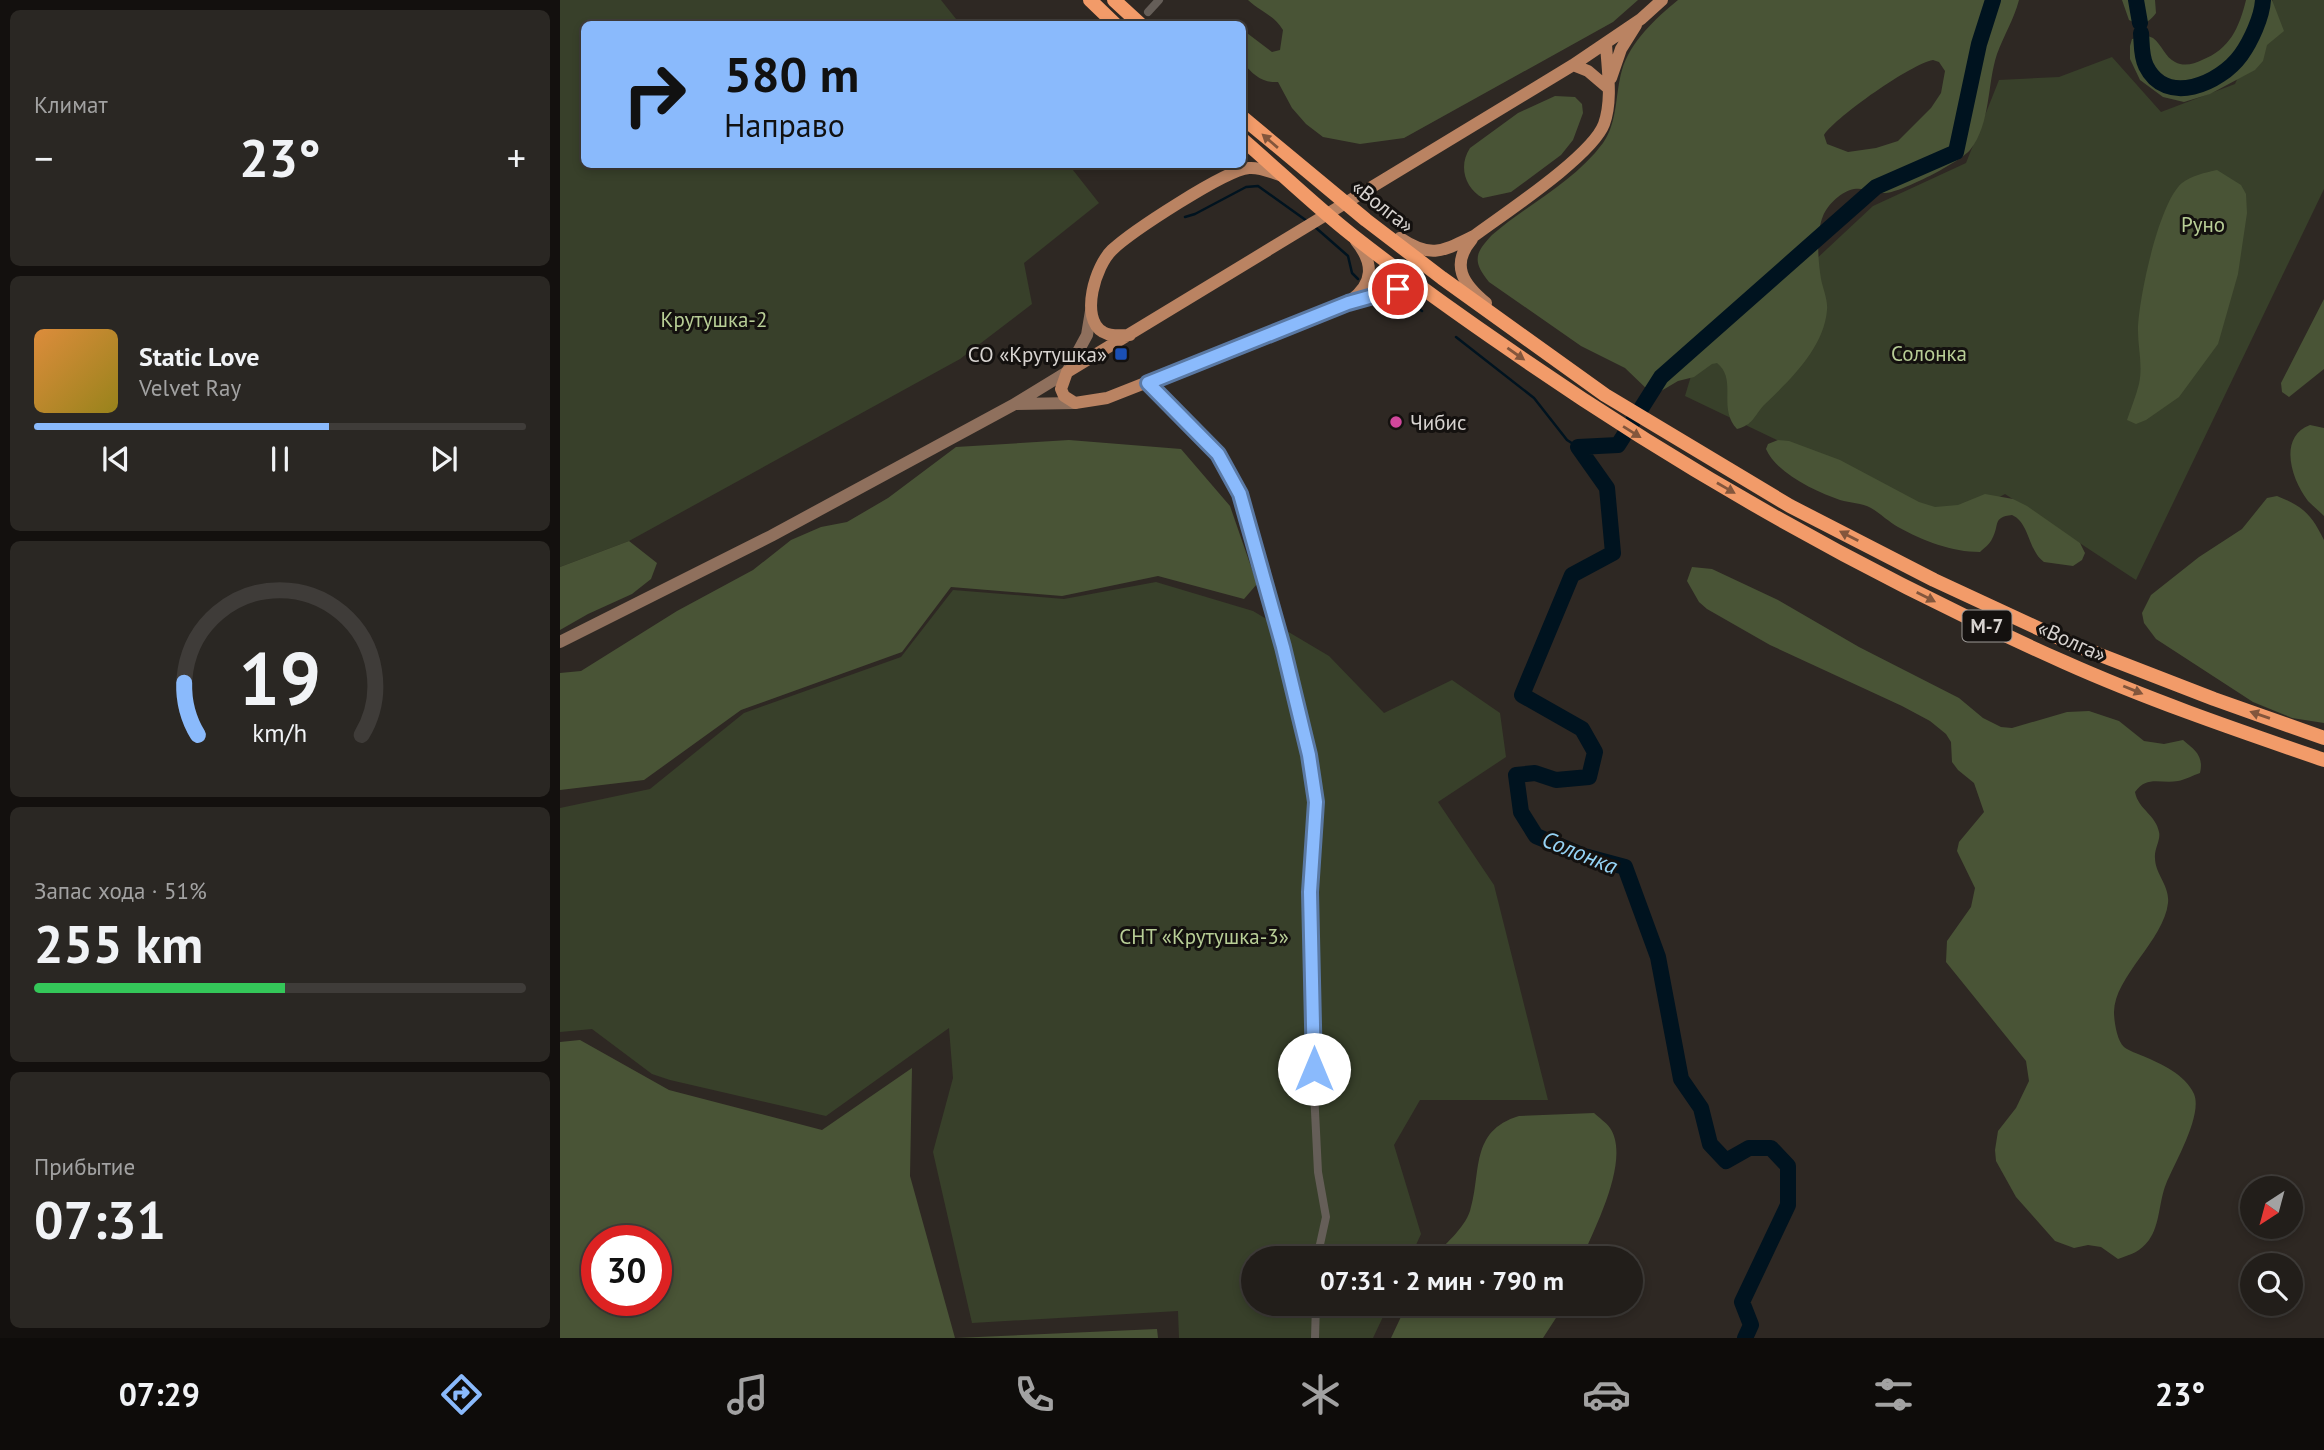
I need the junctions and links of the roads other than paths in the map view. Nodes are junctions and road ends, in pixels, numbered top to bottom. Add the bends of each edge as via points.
1 (1090, 0) edge
2 (1114, 0) edge
3 (1159, 0) edge
4 (1662, 0) edge
5 (1148, 12) dead end
6 (1641, 19) junction
7 (1112, 21) edge
8 (1137, 21) edge
9 (1606, 43) junction
10 (1573, 65) junction
11 (1608, 88) junction
12 (1246, 120) edge
13 (1246, 142) edge
14 (1223, 168) edge
15 (1287, 178) junction
16 (1214, 181) junction
17 (1366, 220) junction
18 (1474, 236) junction
19 (1357, 241) junction
20 (1419, 293) junction
21 (1348, 303) junction
22 (1091, 311) junction
23 (1460, 315) junction
24 (1510, 326) junction
25 (1130, 335) junction
26 (1067, 372) junction
27 (1148, 383) junction
28 (1075, 403) junction
29 (1013, 405) junction
30 (560, 642) edge
31 (2324, 738) edge
32 (2324, 760) edge
33 (1320, 1246) edge
34 (1316, 1316) edge
35 (1315, 1338) edge

1 - 7 highway
2 - 8 highway
3 - 5 street
4 - 6 main road
6 - 9 main road
6 - 11 main road via 1620,49
9 - 10 main road
9 - 11 main road
10 - 11 main road
10 - 25 main road
11 - 18 main road via 1604,125 1590,146
17 -> 12 highway, «Волга» / М-7
13 - 15 highway, «Волга» / М-7
14 - 16 main road
15 - 16 main road via 1247,168
15 - 19 highway, «Волга» / М-7
16 - 22 main road via 1111,251 1096,279
17 - 18 main road via 1424,251 1445,250
17 - 24 highway, «Волга» / М-7
18 - 24 main road via 1463,251 1462,275 1469,288
19 - 20 main road
19 - 21 main road via 1369,261 1368,277
19 - 23 highway, «Волга» / М-7
20 - 21 main road via 1398,289
20 - 23 main road
21 - 27 main road
22 - 25 main road via 1102,331
22 - 26 street via 1087,335
23 -> 32 highway, «Волга» / М-7 via 1668,454 1914,591 2065,663
31 -> 24 highway, «Волга» / М-7 via 2060,638 1934,580 1802,512 1676,439 1605,395
25 - 26 main road
26 - 28 main road via 1061,389
26 - 29 street
27 - 28 main road via 1107,398
27 - 33 street via 1218,454 1240,494 1309,755 1316,802 1310,892 1314,1091 1318,1172 1326,1217
28 - 29 street
29 - 30 street via 771,536
34 - 35 street

